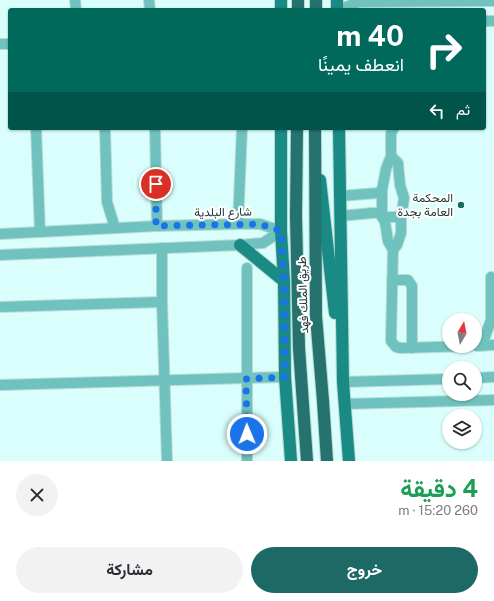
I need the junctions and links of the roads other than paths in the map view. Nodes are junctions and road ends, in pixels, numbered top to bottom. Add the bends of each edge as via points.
1 (494, 1) edge
2 (342, 8) edge
3 (36, 130) edge
4 (105, 130) edge
5 (155, 130) edge
6 (242, 130) edge
7 (281, 130) edge
8 (297, 130) edge
9 (339, 130) edge
10 (393, 130) edge
11 (315, 133) edge
12 (391, 156) junction
13 (400, 185) junction
14 (383, 188) junction
15 (340, 196) junction
16 (340, 216) junction
17 (382, 217) junction
18 (401, 217) junction
19 (238, 224) junction
20 (156, 226) junction
21 (115, 228) junction
22 (281, 231) junction
23 (40, 232) junction
24 (0, 234) edge
25 (240, 245) junction
26 (162, 248) junction
27 (393, 250) junction
28 (0, 255) edge
29 (247, 268) dead end
30 (490, 277) dead end
31 (392, 280) junction
32 (284, 281) junction
33 (162, 302) junction
34 (0, 307) edge
35 (482, 338) edge
36 (494, 345) edge
37 (482, 346) edge
38 (442, 347) edge
39 (412, 348) junction
40 (285, 377) junction
41 (482, 378) edge
42 (494, 378) edge
43 (246, 379) junction
44 (442, 379) edge
45 (165, 381) junction
46 (343, 382) junction
47 (0, 385) edge
48 (494, 400) edge
49 (344, 404) junction
50 (167, 461) edge
51 (247, 461) edge
52 (292, 461) edge
53 (308, 461) edge
54 (327, 461) edge
55 (349, 461) edge

1 - 2 street via 359,2
3 - 23 street
4 - 21 street via 106,202
5 - 20 street
6 - 19 street
7 - 22 main road
8 - 53 highway, طريق الملك فهد via 299,348
9 - 15 main road
10 - 12 street
11 - 46 main road
11 - 54 highway, طريق الملك فهد via 316,316
12 - 13 street via 398,163
12 - 14 street
13 - 14 street
13 - 18 street via 404,198
14 - 15 street via 378,193
14 - 17 street
15 - 16 main road
16 - 17 street via 372,213
16 - 46 main road
17 - 18 street
17 - 27 street
18 - 27 street via 401,233
19 - 20 street, شارع البلدية
19 - 22 street, شارع البلدية via 260,224
20 - 21 street, شارع البلدية
21 - 23 street, شارع البلدية
22 - 25 street via 263,243
22 - 32 main road
23 - 24 street, شارع البلدية
25 - 26 street
25 - 32 main road
26 - 28 street
26 - 33 street
27 - 31 street
29 - 43 street
30 - 35 street via 491,320
31 - 39 street via 391,341 396,347
31 - 39 street via 408,280 412,286
32 - 40 main road
33 - 34 street
33 - 45 street
36 - 37 street
38 - 39 street
40 - 43 street
40 - 52 main road
41 - 42 street
43 - 45 street
43 - 51 street
44 - 46 street
45 - 47 street
45 - 50 street
46 - 49 main road
48 - 49 street
49 - 55 main road

